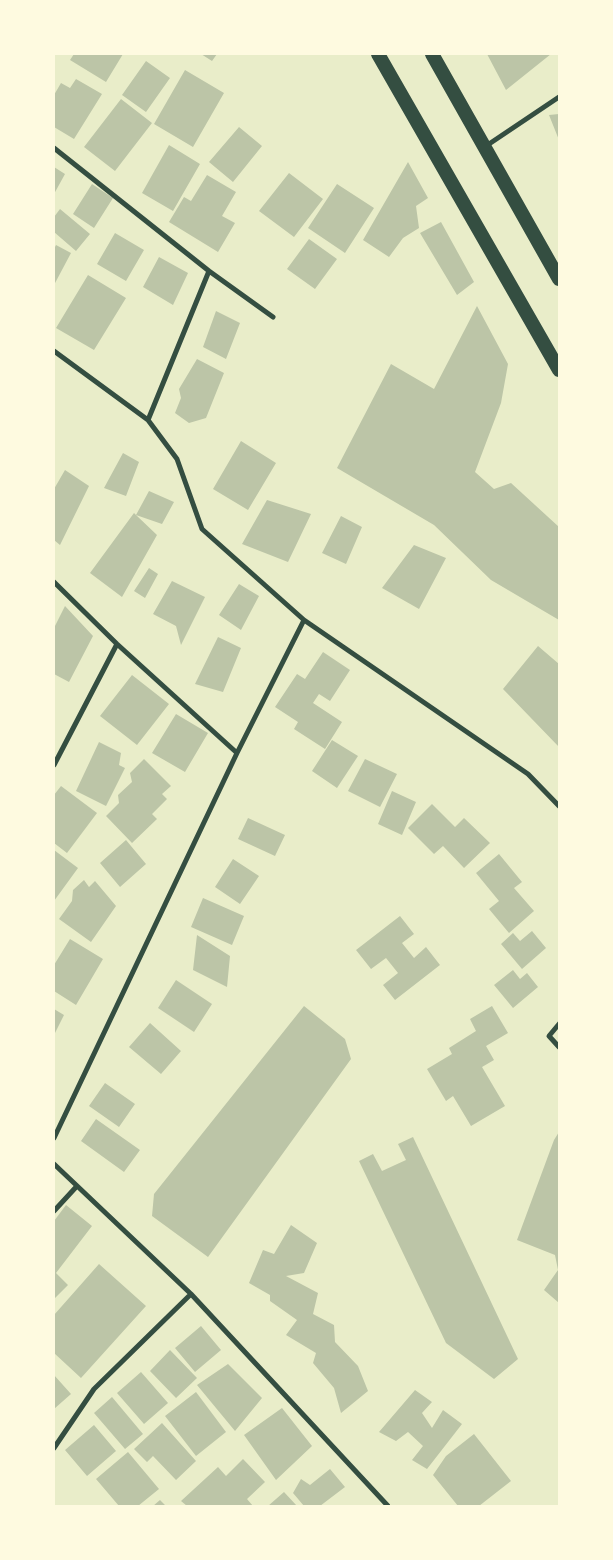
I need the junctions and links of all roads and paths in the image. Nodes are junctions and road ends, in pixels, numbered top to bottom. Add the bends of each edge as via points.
1 (378, 54) edge
2 (432, 54) edge
3 (559, 97) edge
4 (54, 148) edge
5 (484, 148) junction
6 (209, 272) junction
7 (559, 279) edge
8 (273, 317) dead end
9 (54, 351) edge
10 (559, 370) edge
11 (148, 420) junction
12 (54, 582) edge
13 (304, 620) junction
14 (117, 644) junction
15 (237, 753) junction
16 (54, 764) edge
17 (559, 806) edge
18 (559, 1024) edge
19 (559, 1047) edge
20 (54, 1138) edge
21 (54, 1163) edge
22 (77, 1186) junction
23 (54, 1211) edge
24 (191, 1294) junction
25 (54, 1448) edge
26 (388, 1506) edge

1 - 10 highway
2 - 5 highway
3 - 5 street
4 - 6 street
5 - 7 highway
6 - 8 street
6 - 11 street
9 - 11 street
11 - 13 street via 177,458 202,529
12 - 14 street
13 - 15 street
13 - 17 street via 528,774
14 - 15 street
14 - 16 street
15 - 20 street
18 - 19 street via 549,1036
21 - 22 street
22 - 23 street
22 - 24 street
24 - 25 street via 94,1389
24 - 26 street

